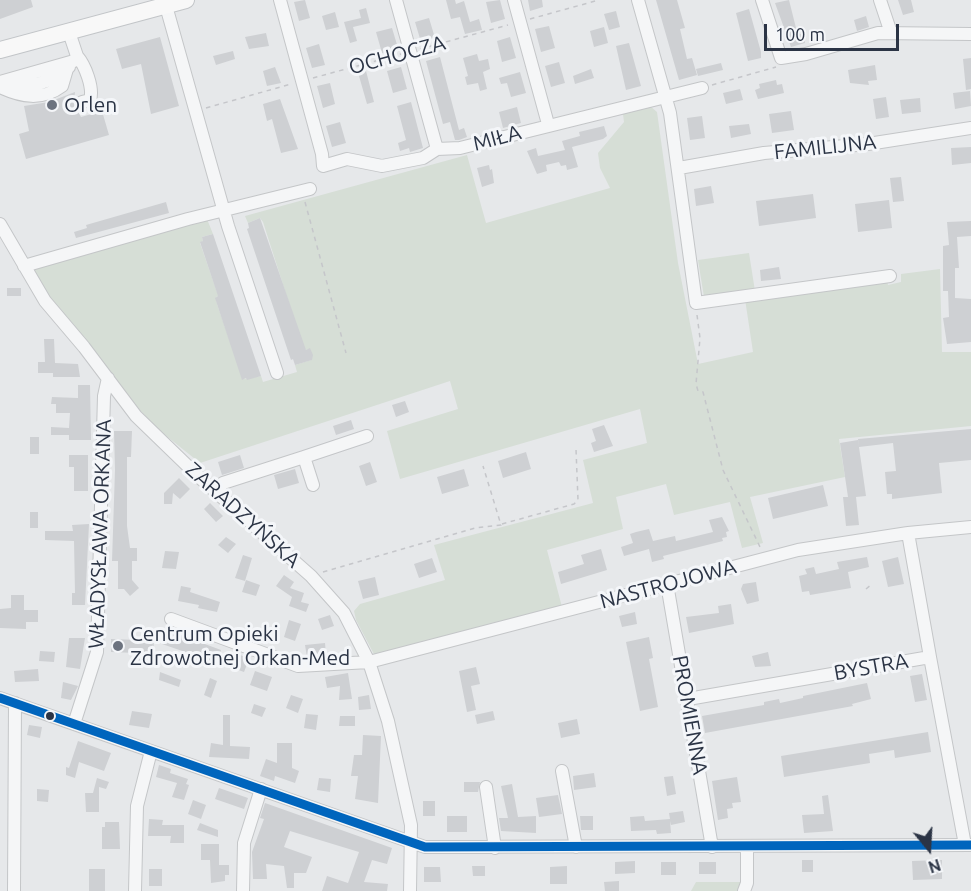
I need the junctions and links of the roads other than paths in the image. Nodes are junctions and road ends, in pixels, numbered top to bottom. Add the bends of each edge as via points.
1 (184, 0) edge
2 (280, 0) edge
3 (396, 0) edge
4 (514, 0) edge
5 (638, 0) edge
6 (762, 0) edge
7 (880, 0) edge
8 (166, 6) junction
9 (69, 32) junction
10 (891, 33) junction
11 (971, 34) edge
12 (0, 50) edge
13 (72, 62) junction
14 (0, 85) edge
15 (702, 88) road end
16 (665, 97) junction
17 (82, 102) dead end
18 (548, 124) junction
19 (971, 128) edge
20 (437, 149) junction
21 (679, 168) junction
22 (306, 191) road end
23 (223, 210) junction
24 (0, 224) edge
25 (24, 266) junction
26 (890, 276) dead end
27 (277, 373) dead end
28 (108, 378) junction
29 (367, 436) dead end
30 (304, 457) junction
31 (313, 485) dead end
32 (216, 492) junction
33 (971, 527) edge
34 (908, 533) junction
35 (667, 584) junction
36 (171, 619) dead end
37 (930, 657) junction
38 (369, 662) junction
39 (0, 698) edge
40 (688, 699) junction
41 (15, 703) junction
42 (74, 724) junction
43 (151, 751) junction
44 (562, 771) dead end
45 (486, 787) dead end
46 (261, 789) junction
47 (411, 843) junction
48 (968, 845) edge
49 (712, 847) junction
50 (747, 847) junction
51 (495, 848) junction
52 (576, 848) junction
53 (14, 891) edge
54 (135, 891) edge
55 (243, 891) edge
56 (410, 891) edge
57 (744, 891) edge

1 - 8 main road
2 - 20 street, MIŁA via 323,166 347,159 382,166 423,158
3 - 20 street
4 - 18 street
5 - 16 street
6 - 10 street via 781,58 870,34
7 - 10 street
8 - 9 main road
8 - 23 street
9 - 12 main road
9 - 13 street
10 - 11 street
13 - 14 street
13 - 14 street via 62,86 52,92 32,98
13 - 17 street via 83,65 92,94 90,100
15 - 16 street, MIŁA
16 - 18 street, MIŁA via 575,121
16 - 21 street
18 - 20 street, MIŁA via 460,148
19 - 21 street, FAMILIJNA via 868,144 764,153
21 - 26 street via 696,303
22 - 23 street
23 - 25 street
23 - 27 street
24 - 25 street, ZARADZYŃSKA
25 - 28 street, ZARADZYŃSKA via 59,320
28 - 32 street, ZARADZYŃSKA via 136,416
28 - 42 street, WŁADYSŁAWA ORKANA via 104,391 97,652
29 - 30 street
30 - 31 street
30 - 32 street via 223,483
32 - 38 street, ZARADZYŃSKA via 311,576 344,613
33 - 34 street, NASTROJOWA
34 - 35 street, NASTROJOWA via 835,543
34 - 37 street, BYSTRA
35 - 38 street, NASTROJOWA
35 - 40 street, PROMIENNA
36 - 38 street, NASTROJOWA via 298,666
37 - 40 street, BYSTRA
37 - 48 street
38 - 47 street, ZARADZYŃSKA via 388,721 411,825
39 - 41 street
40 - 49 street, PROMIENNA
41 - 42 street
41 - 53 street
42 - 43 street
43 - 46 street
43 - 54 street via 137,806
44 - 52 street
45 - 51 street
46 - 47 street
46 - 55 street via 244,843
47 - 51 street via 430,848
47 - 56 street, ZARADZYŃSKA
48 - 50 street
49 - 50 street
49 - 52 street
50 - 57 street
51 - 52 street

